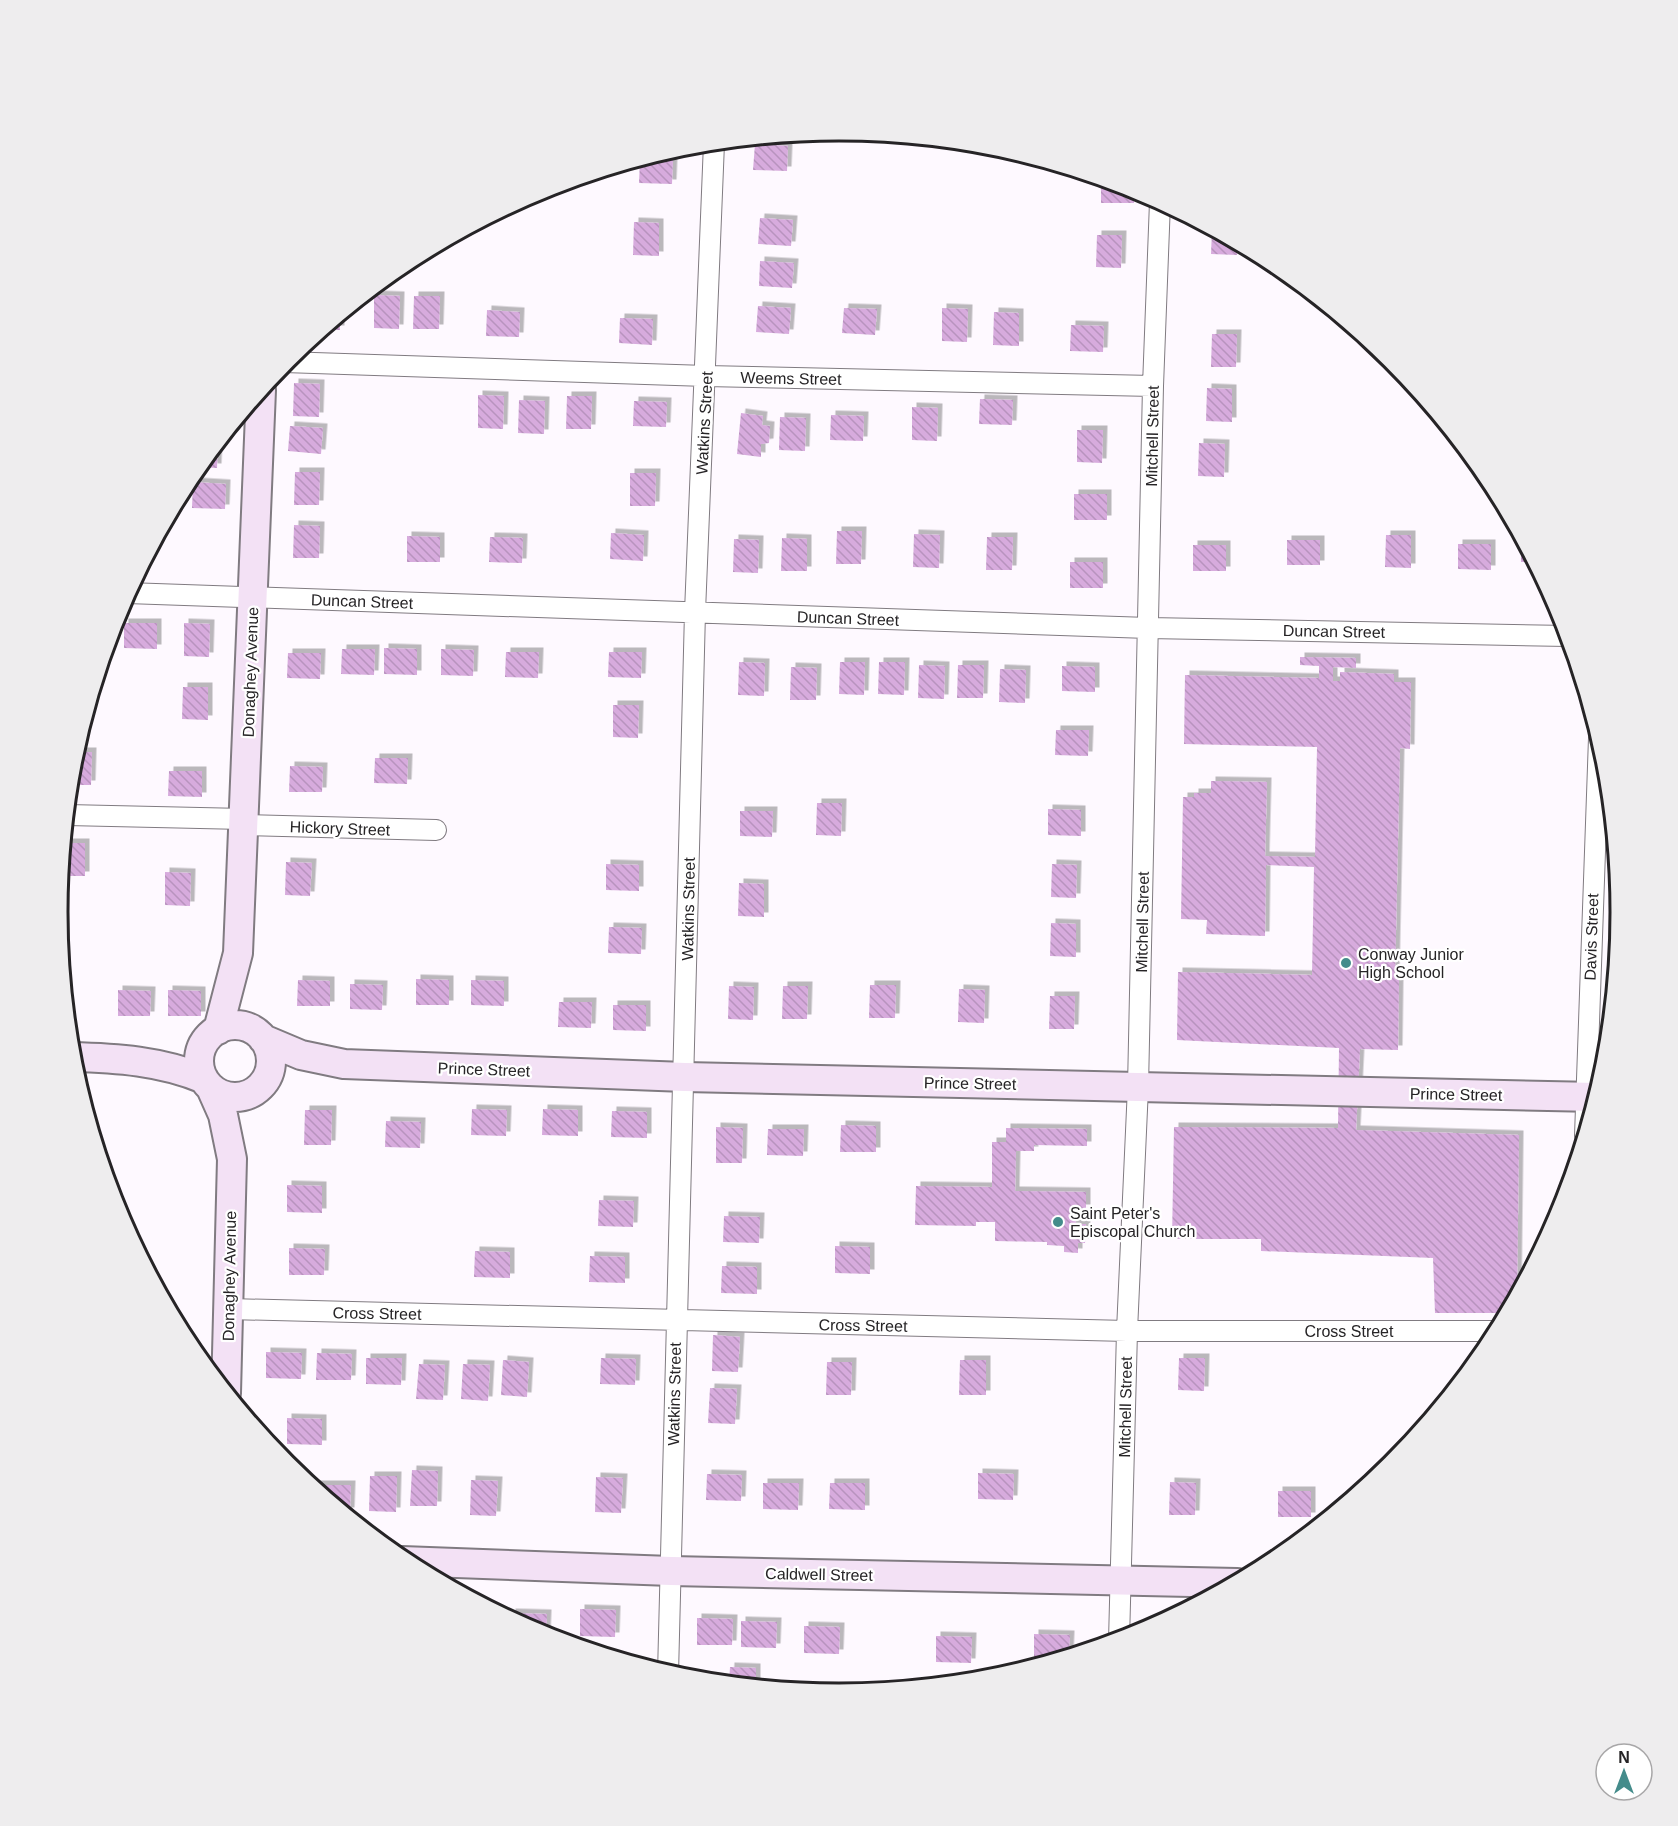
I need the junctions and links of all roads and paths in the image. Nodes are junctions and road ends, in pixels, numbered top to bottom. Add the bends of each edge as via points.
1 (714, 152) edge
2 (1160, 212) edge
3 (298, 362) edge
4 (706, 376) junction
5 (1153, 386) junction
6 (261, 402) edge
7 (137, 593) edge
8 (253, 597) junction
9 (695, 612) junction
10 (1148, 628) junction
11 (1559, 636) edge
12 (1598, 776) edge
13 (74, 815) edge
14 (244, 822) junction
15 (436, 830) dead end
16 (238, 953) junction
17 (214, 1033) junction
18 (259, 1035) junction
19 (81, 1057) edge
20 (110, 1058) junction
21 (344, 1064) junction
22 (685, 1077) junction
23 (207, 1083) junction
24 (1591, 1083) edge
25 (1138, 1087) junction
26 (258, 1088) junction
27 (1588, 1097) edge
28 (232, 1159) junction
29 (229, 1309) junction
30 (675, 1320) junction
31 (1127, 1331) junction
32 (1487, 1331) edge
33 (226, 1382) edge
34 (422, 1562) edge
35 (671, 1571) junction
36 (1121, 1581) junction
37 (1222, 1583) edge
38 (1119, 1632) edge
39 (668, 1665) edge

1 - 4 street, Watkins Street
2 - 5 street, Mitchell Street
3 - 4 street, Weems Street
4 - 5 street, Weems Street
4 - 9 street, Watkins Street
5 - 10 street, Mitchell Street
6 - 8 street, Donaghey Avenue
7 - 8 street, Duncan Street
8 - 9 street, Duncan Street
8 - 14 street, Donaghey Avenue
9 - 10 street, Duncan Street
9 - 22 street, Watkins Street
10 - 11 street, Duncan Street
10 - 25 street, Mitchell Street
12 - 24 street, Davis Street
13 - 14 street, Hickory Street
14 - 15 street, Hickory Street
14 - 16 street, Donaghey Avenue
16 - 17 street, Donaghey Avenue
16 - 18 street, Donaghey Avenue via 244,996
17 - 18 street via 242,1026
17 - 20 street via 182,1048
17 - 23 street via 199,1056
18 - 21 street, Prince Street via 301,1055
18 - 26 street via 269,1050 271,1062 269,1074
19 - 20 street
20 - 23 street via 171,1068
21 - 22 street, Prince Street
21 - 26 street, Prince Street via 301,1071
22 - 25 street, Prince Street
22 - 30 street, Watkins Street
23 - 26 street via 231,1097
23 - 28 street, Donaghey Avenue via 223,1115
25 - 27 street, Prince Street
25 - 31 street, Mitchell Street
26 - 28 street, Donaghey Avenue via 247,1105
28 - 29 street, Donaghey Avenue
29 - 30 street, Cross Street
29 - 33 street, Donaghey Avenue
30 - 31 street, Cross Street
30 - 35 street, Watkins Street
31 - 32 street, Cross Street
31 - 36 street, Mitchell Street
34 - 35 street, Caldwell Street
35 - 36 street, Caldwell Street
35 - 39 street, Watkins Street
36 - 37 street, Caldwell Street
36 - 38 street, Mitchell Street

